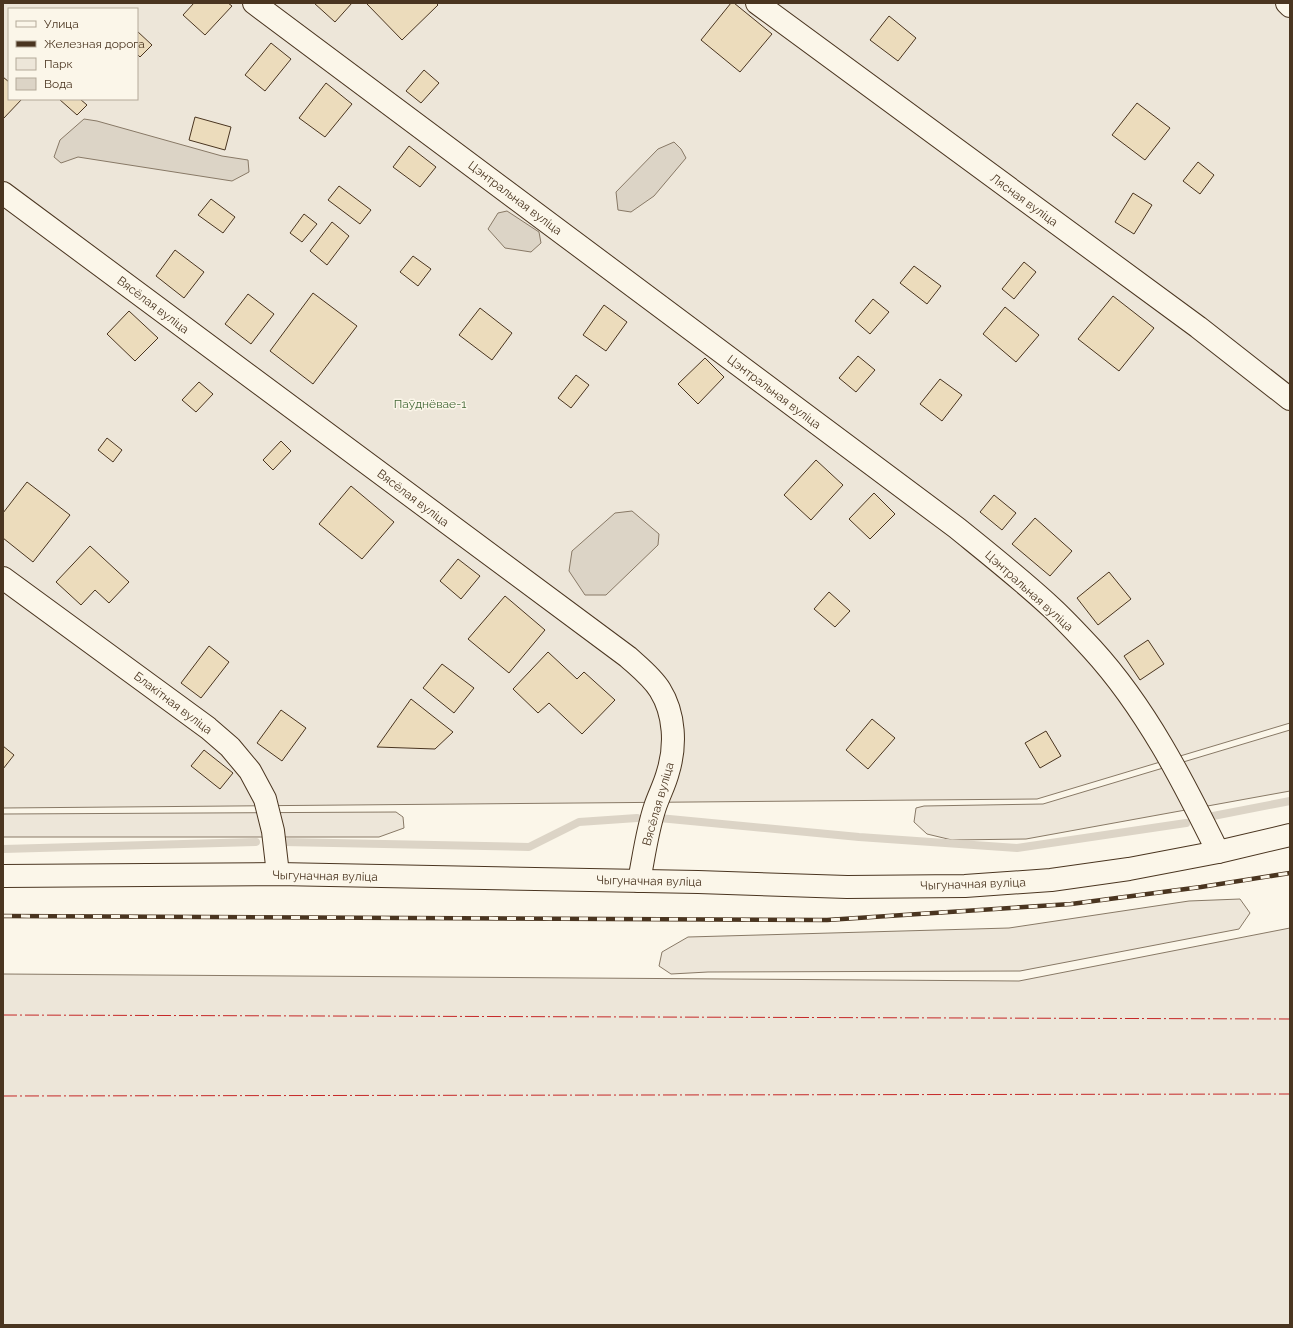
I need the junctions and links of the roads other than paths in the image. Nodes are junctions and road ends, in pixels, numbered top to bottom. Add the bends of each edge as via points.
1 (254, 3) edge
2 (757, 3) edge
3 (1287, 3) edge
4 (1290, 6) edge
5 (3, 193) edge
6 (1290, 399) edge
7 (3, 578) edge
8 (1290, 835) edge
9 (1218, 852) junction
10 (278, 874) junction
11 (3, 876) edge
12 (639, 881) junction

1 - 9 lane, Цэнтральная вуліца via 957,528 1053,608 1093,650 1126,691 1156,735 1188,789
2 - 6 lane, Лясная вуліца via 1198,327
3 - 4 lane
5 - 12 lane, Вясёлая вуліца via 628,657 646,674 660,690 668,707 673,737 668,772 649,828
7 - 10 lane, Блакітная вуліца via 208,728 230,747 250,771 265,799 273,831
8 - 9 lane, Чыгуначная вуліца
9 - 12 lane, Чыгуначная вуліца via 1129,869 1051,880 965,886 848,887
10 - 11 lane, Чыгуначная вуліца
10 - 12 lane, Чыгуначная вуліца

